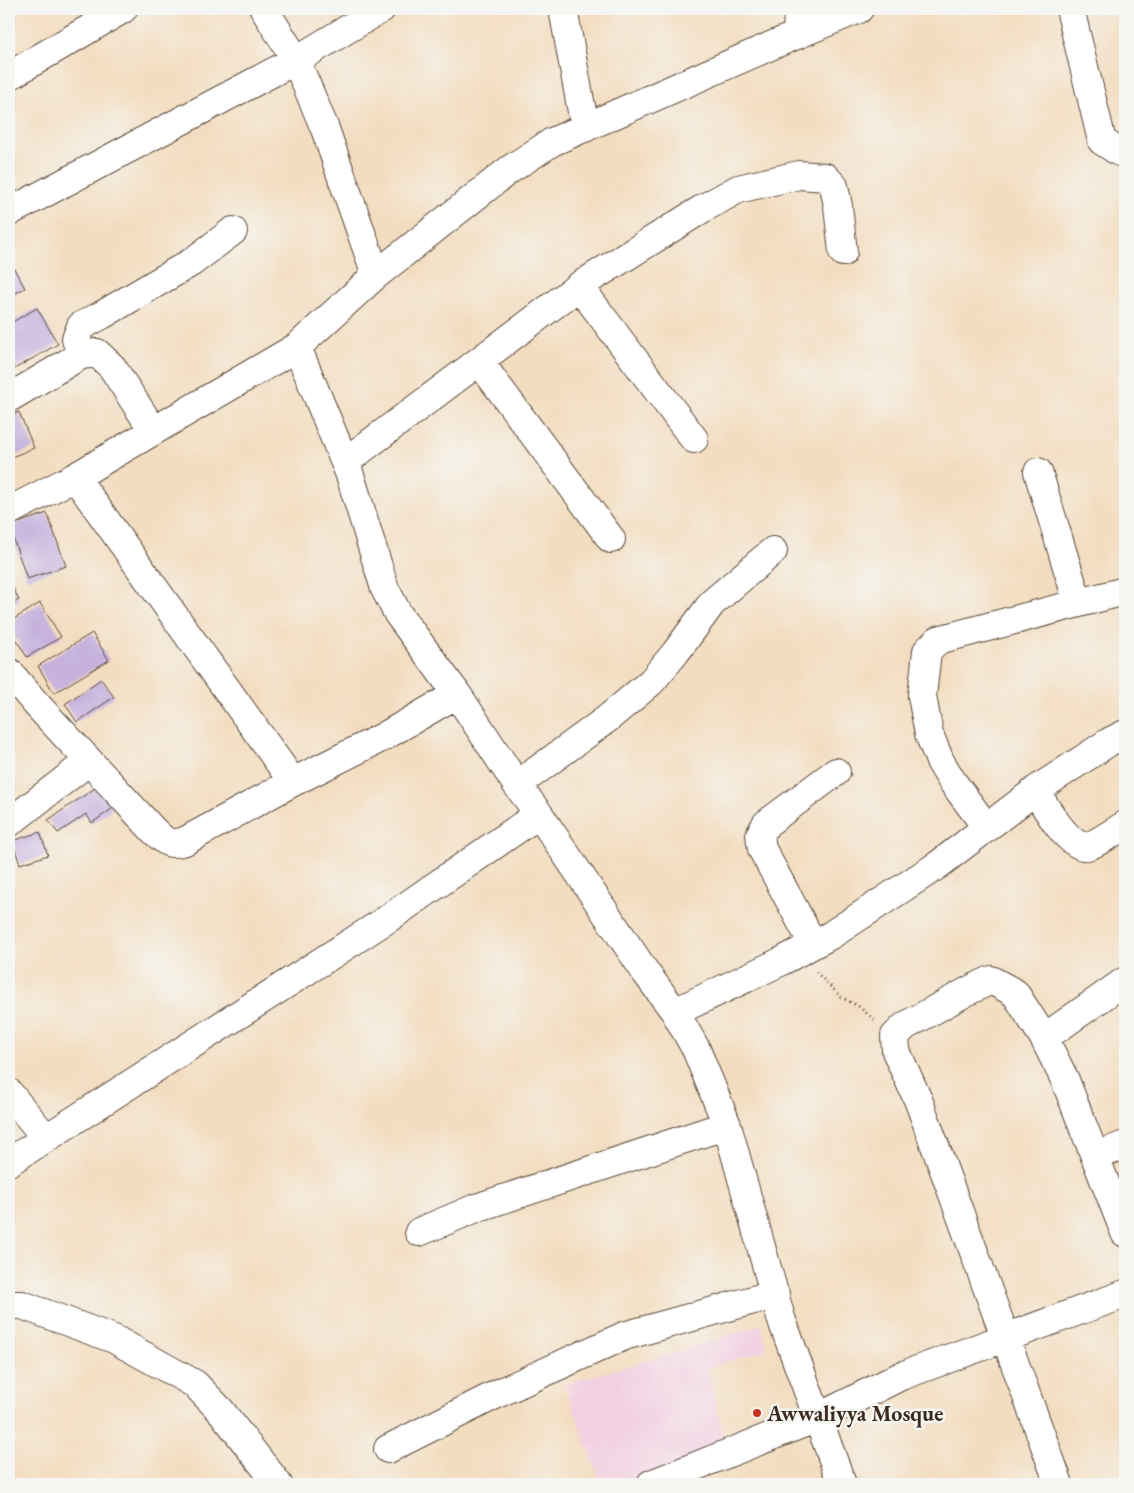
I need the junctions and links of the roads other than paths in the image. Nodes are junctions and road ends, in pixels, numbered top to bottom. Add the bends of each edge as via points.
1 (124, 9) edge
2 (264, 9) edge
3 (381, 9) edge
4 (563, 9) edge
5 (859, 9) edge
6 (1070, 9) edge
7 (798, 22) edge
8 (296, 60) junction
9 (9, 76) edge
10 (585, 128) junction
11 (1125, 152) edge
12 (9, 212) edge
13 (233, 231) dead end
14 (843, 252) dead end
15 (376, 275) junction
16 (579, 286) junction
17 (297, 347) junction
18 (81, 355) junction
19 (478, 361) junction
20 (9, 398) edge
21 (153, 430) junction
22 (694, 439) dead end
23 (345, 462) junction
24 (1038, 472) dead end
25 (75, 477) junction
26 (9, 511) edge
27 (611, 539) dead end
28 (773, 551) dead end
29 (1125, 590) edge
30 (1078, 603) junction
31 (9, 672) edge
32 (457, 694) junction
33 (1125, 734) edge
34 (89, 761) junction
35 (836, 772) dead end
36 (293, 782) junction
37 (517, 785) junction
38 (1036, 790) junction
39 (539, 814) junction
40 (9, 822) edge
41 (1125, 824) edge
42 (987, 828) junction
43 (806, 948) junction
44 (1125, 981) edge
45 (675, 1012) junction
46 (1044, 1038) junction
47 (9, 1093) edge
48 (727, 1125) junction
49 (46, 1138) junction
50 (1125, 1145) edge
51 (1095, 1156) junction
52 (9, 1162) edge
53 (419, 1232) dead end
54 (1125, 1233) edge
55 (774, 1294) junction
56 (1125, 1294) edge
57 (9, 1305) edge
58 (1005, 1338) junction
59 (818, 1418) junction
60 (388, 1448) dead end
61 (278, 1484) edge
62 (651, 1484) edge
63 (842, 1484) edge
64 (1059, 1484) edge

1 - 9 street
2 - 8 street
3 - 8 street
4 - 10 street
5 - 7 street
6 - 11 street via 1102,141
7 - 10 street
8 - 12 street
8 - 15 street via 325,129
10 - 15 street via 552,142 509,170
13 - 18 street via 192,262 81,326 76,339
14 - 16 street via 834,186 825,177 799,175 738,189
15 - 17 street
16 - 19 street
16 - 22 street
17 - 21 street
17 - 23 street
18 - 20 street
18 - 21 street via 97,353 112,367
19 - 23 street
19 - 27 street
21 - 25 street
23 - 32 street via 385,589 398,614
24 - 30 street
25 - 26 street
25 - 36 street
28 - 37 street via 712,603 651,682 607,719
29 - 30 street
30 - 42 street via 938,640 928,651 922,696 929,734 952,781
31 - 34 street
32 - 36 street via 383,737
32 - 37 street
33 - 38 street
34 - 36 street via 154,831 168,843 176,844
34 - 40 street
35 - 43 street via 766,824 760,835 762,849
37 - 39 street
38 - 41 street via 1045,807 1077,845 1087,847
38 - 42 street
39 - 45 street
39 - 49 street via 386,920
42 - 43 street via 938,865
43 - 45 street
44 - 46 street
45 - 48 street via 696,1049
46 - 51 street via 1065,1080
46 - 58 street via 1015,993 991,980 905,1026 895,1036 896,1051 919,1102
47 - 49 street
48 - 53 street via 476,1208
48 - 55 street
49 - 52 street
50 - 51 street
51 - 54 street
55 - 59 street
55 - 60 street via 624,1336
56 - 58 street
57 - 61 street via 22,1305 114,1339 195,1384 221,1411
58 - 59 street via 901,1376
58 - 64 street
59 - 62 street
59 - 63 street

